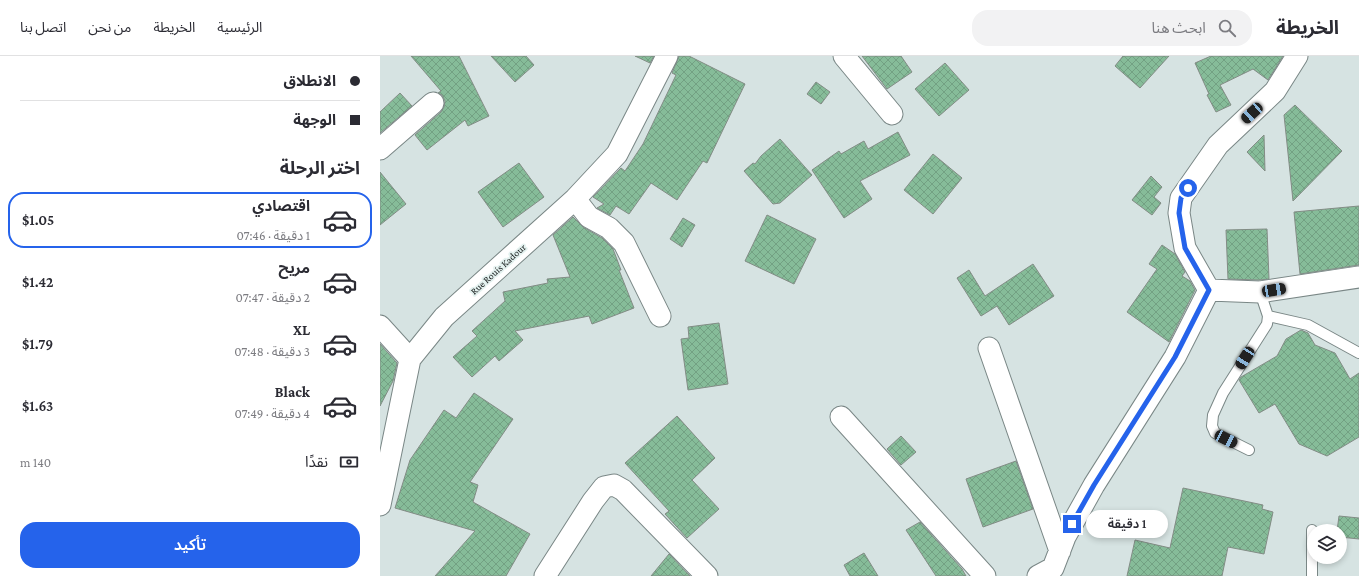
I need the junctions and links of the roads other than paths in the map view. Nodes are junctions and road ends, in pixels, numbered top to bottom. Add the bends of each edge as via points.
1 (667, 56) edge
2 (844, 56) edge
3 (1297, 56) edge
4 (432, 103) dead end
5 (892, 114) dead end
6 (380, 149) edge
7 (575, 199) junction
8 (1359, 277) edge
9 (1209, 290) junction
10 (1260, 292) junction
11 (660, 316) dead end
12 (1268, 316) junction
13 (380, 326) edge
14 (990, 348) dead end
15 (1359, 354) edge
16 (410, 359) junction
17 (840, 417) dead end
18 (1249, 450) dead end
19 (380, 505) edge
20 (1060, 551) junction
21 (1312, 564) edge
22 (545, 576) edge
23 (708, 576) edge
24 (985, 576) edge
25 (1038, 576) edge
26 (1312, 576) edge

1 - 7 street, Rue Rouis Kadour via 617,154
2 - 5 street
3 - 9 street via 1275,91 1218,145 1181,198 1179,213 1185,248
4 - 6 street
7 - 11 street via 589,217 609,228 624,243
7 - 16 street, Rue Rouis Kadour via 444,317
8 - 10 street
9 - 10 street
9 - 20 street via 1175,357 1094,485 1065,536
10 - 12 lane
12 - 15 lane via 1308,325
12 - 18 lane via 1267,324 1223,393 1212,426 1215,433
13 - 16 street
14 - 20 street
16 - 19 street, Rue Rouis Kadour
17 - 24 street
20 - 25 street via 1053,568
21 - 26 lane
22 - 23 street via 593,501 604,487 614,485 623,490

